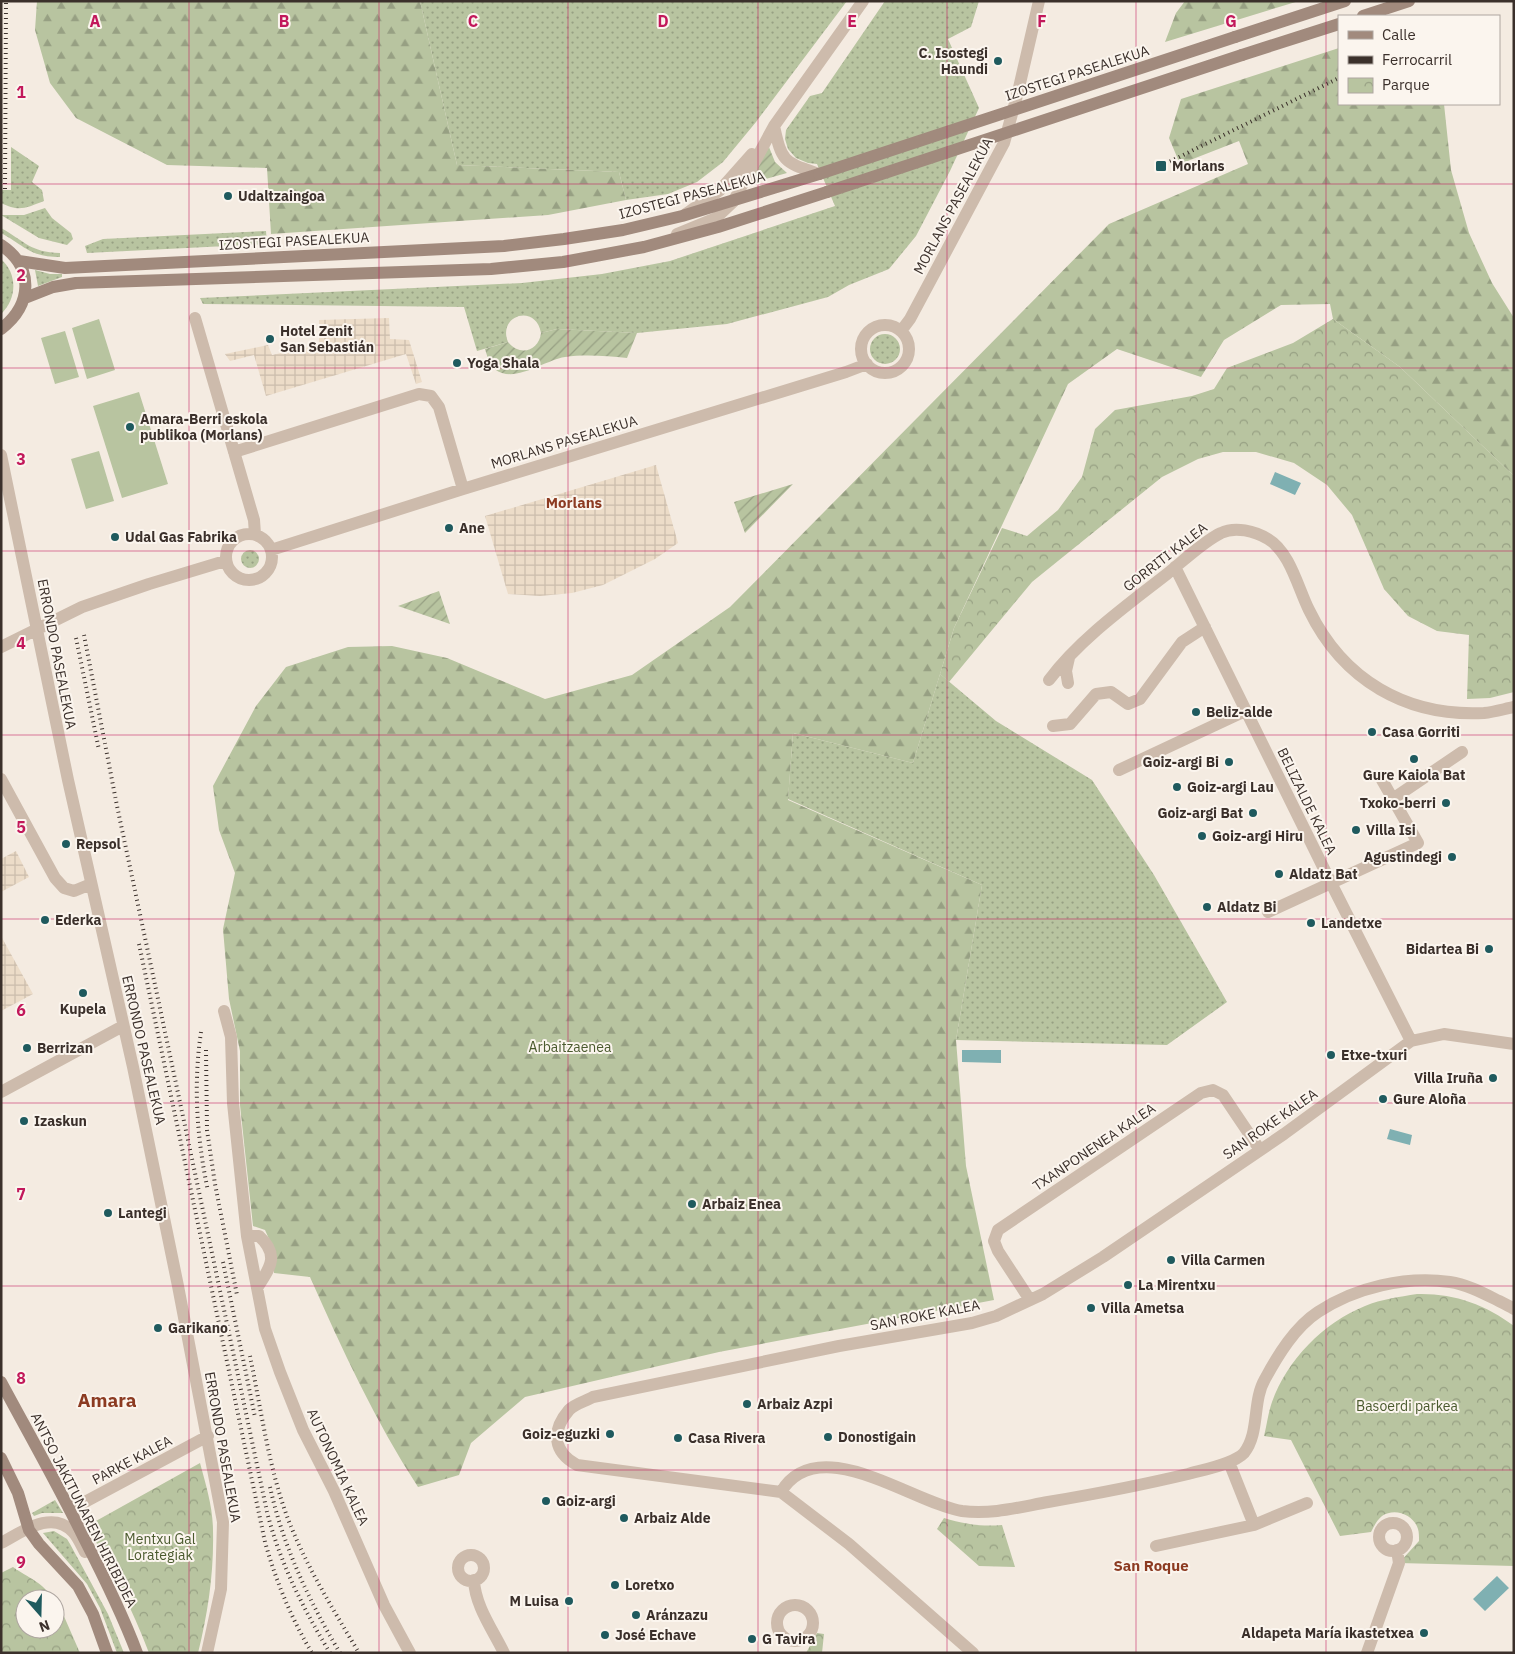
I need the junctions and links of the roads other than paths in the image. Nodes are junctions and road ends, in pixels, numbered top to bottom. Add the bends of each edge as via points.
1 (863, 1) edge
2 (1039, 1) edge
3 (1345, 1) edge
4 (1409, 1) edge
5 (1365, 15) edge
6 (1338, 24) edge
7 (774, 126) junction
8 (819, 174) junction
9 (733, 202) junction
10 (682, 216) junction
11 (1, 245) edge
12 (644, 247) junction
13 (19, 261) junction
14 (24, 298) junction
15 (195, 318) dead end
16 (1, 329) edge
17 (901, 331) junction
18 (867, 364) junction
19 (234, 452) junction
20 (1, 455) edge
21 (463, 488) junction
22 (255, 534) junction
23 (271, 550) junction
24 (225, 561) junction
25 (1175, 567) junction
26 (1205, 627) junction
27 (37, 629) junction
28 (1, 648) edge
29 (1069, 658) junction
30 (1049, 680) dead end
31 (1068, 683) dead end
32 (1514, 706) edge
33 (1245, 711) junction
34 (1054, 726) dead end
35 (1462, 752) dead end
36 (1119, 770) dead end
37 (1, 779) edge
38 (1382, 780) dead end
39 (1394, 798) junction
40 (1331, 883) junction
41 (91, 884) junction
42 (1268, 912) dead end
43 (224, 1011) dead end
44 (123, 1026) junction
45 (1411, 1041) junction
46 (1514, 1044) edge
47 (1, 1092) edge
48 (1260, 1150) junction
49 (247, 1236) junction
50 (256, 1288) junction
51 (1030, 1300) junction
52 (1514, 1309) edge
53 (1, 1382) edge
54 (208, 1436) junction
55 (1, 1458) edge
56 (1229, 1462) junction
57 (781, 1492) junction
58 (1307, 1503) dead end
59 (70, 1508) junction
60 (1254, 1525) junction
61 (28, 1529) junction
62 (1, 1543) edge
63 (1156, 1546) dead end
64 (1397, 1550) dead end
65 (101, 1571) junction
66 (474, 1580) dead end
67 (107, 1653) edge
68 (137, 1653) edge
69 (207, 1653) edge
70 (410, 1653) edge
71 (504, 1653) edge
72 (973, 1653) edge
73 (1367, 1653) edge

1 - 7 street
2 - 17 street, MORLANS PASEALEKUA via 1018,92 999,155
3 - 8 main road, IZOSTEGI PASEALEKUA, bridge
4 - 5 main road
6 - 12 main road, bridge via 718,228
7 - 8 street via 780,152 792,165
7 - 9 street
7 - 10 street via 720,190
8 - 9 main road, IZOSTEGI PASEALEKUA
9 - 10 main road, IZOSTEGI PASEALEKUA
9 - 12 street via 716,218
10 - 13 main road, IZOSTEGI PASEALEKUA via 623,230 504,246 65,268
11 - 13 main road
12 - 14 main road via 563,262 491,269 76,283 53,287
13 - 14 main road via 26,285
14 - 16 main road via 12,321
15 - 19 street
17 - 18 street via 887,325 872,328 862,342 861,350
17 - 18 street via 908,340 909,348 899,368 883,372
18 - 21 street, MORLANS PASEALEKUA
19 - 21 street via 419,394 431,396 438,407
19 - 22 street via 254,520
20 - 27 street, ERRONDO PASEALEKUA
21 - 23 street, MORLANS PASEALEKUA
22 - 23 street via 267,542
22 - 24 street via 233,540 228,546
23 - 24 street via 271,565 262,577 255,580 236,577
24 - 27 street via 82,607
25 - 26 street, BELIZALDE KALEA
25 - 29 street, GORRITI KALEA via 1094,632
25 - 32 street, GORRITI KALEA via 1222,532 1245,529 1268,539 1282,552 1322,634 1367,682 1406,702 1447,712 1485,713
26 - 33 street, BELIZALDE KALEA
26 - 34 street via 1182,642 1140,699 1128,704 1111,692 1096,694 1070,724
27 - 28 street
27 - 41 street, ERRONDO PASEALEKUA
29 - 30 street, GORRITI KALEA
29 - 31 street
33 - 36 street
33 - 40 street, BELIZALDE KALEA
35 - 39 street
37 - 41 street via 55,878 64,888 74,891
38 - 39 street
39 - 40 street via 1418,843
40 - 42 street
40 - 45 street, BELIZALDE KALEA
41 - 44 street, ERRONDO PASEALEKUA
43 - 49 street, AUTONOMIA KALEA via 231,1037 233,1103
44 - 47 street
44 - 54 street, ERRONDO PASEALEKUA
45 - 46 street, SAN ROKE KALEA via 1444,1034
45 - 48 street, SAN ROKE KALEA
48 - 51 street, SAN ROKE KALEA via 1103,1257
48 - 51 street, TXANPONENEA KALEA via 1223,1095 1213,1090 1200,1093 998,1230 994,1241 998,1251
49 - 50 street, AUTONOMIA KALEA
49 - 50 street via 259,1236 269,1245 272,1256 268,1271
50 - 70 street, AUTONOMIA KALEA via 265,1329 303,1430 334,1491 384,1605
51 - 57 street, SAN ROKE KALEA via 972,1323 839,1346 593,1397 570,1409 557,1428 559,1447 568,1460 578,1465
52 - 56 street via 1482,1292 1452,1282 1412,1281 1372,1287 1342,1299 1317,1313 1280,1353 1263,1382 1248,1446 1242,1456
53 - 59 main road, ANTSO JAKITUNAREN HIRIBIDEA
54 - 59 street, PARKE KALEA
54 - 69 street, ERRONDO PASEALEKUA via 224,1522 221,1589
55 - 61 main road via 18,1493
56 - 57 street via 1110,1491 995,1512 962,1511 843,1468 818,1467 799,1473 786,1483
56 - 60 street
57 - 72 street, SAN ROKE KALEA via 850,1544
58 - 60 street
59 - 65 main road, ANTSO JAKITUNAREN HIRIBIDEA
60 - 63 street
61 - 62 street
61 - 65 street via 44,1522 67,1527 91,1563
61 - 67 main road via 78,1586 93,1614
64 - 73 street via 1399,1563
65 - 68 main road, ANTSO JAKITUNAREN HIRIBIDEA
66 - 71 street via 477,1600

